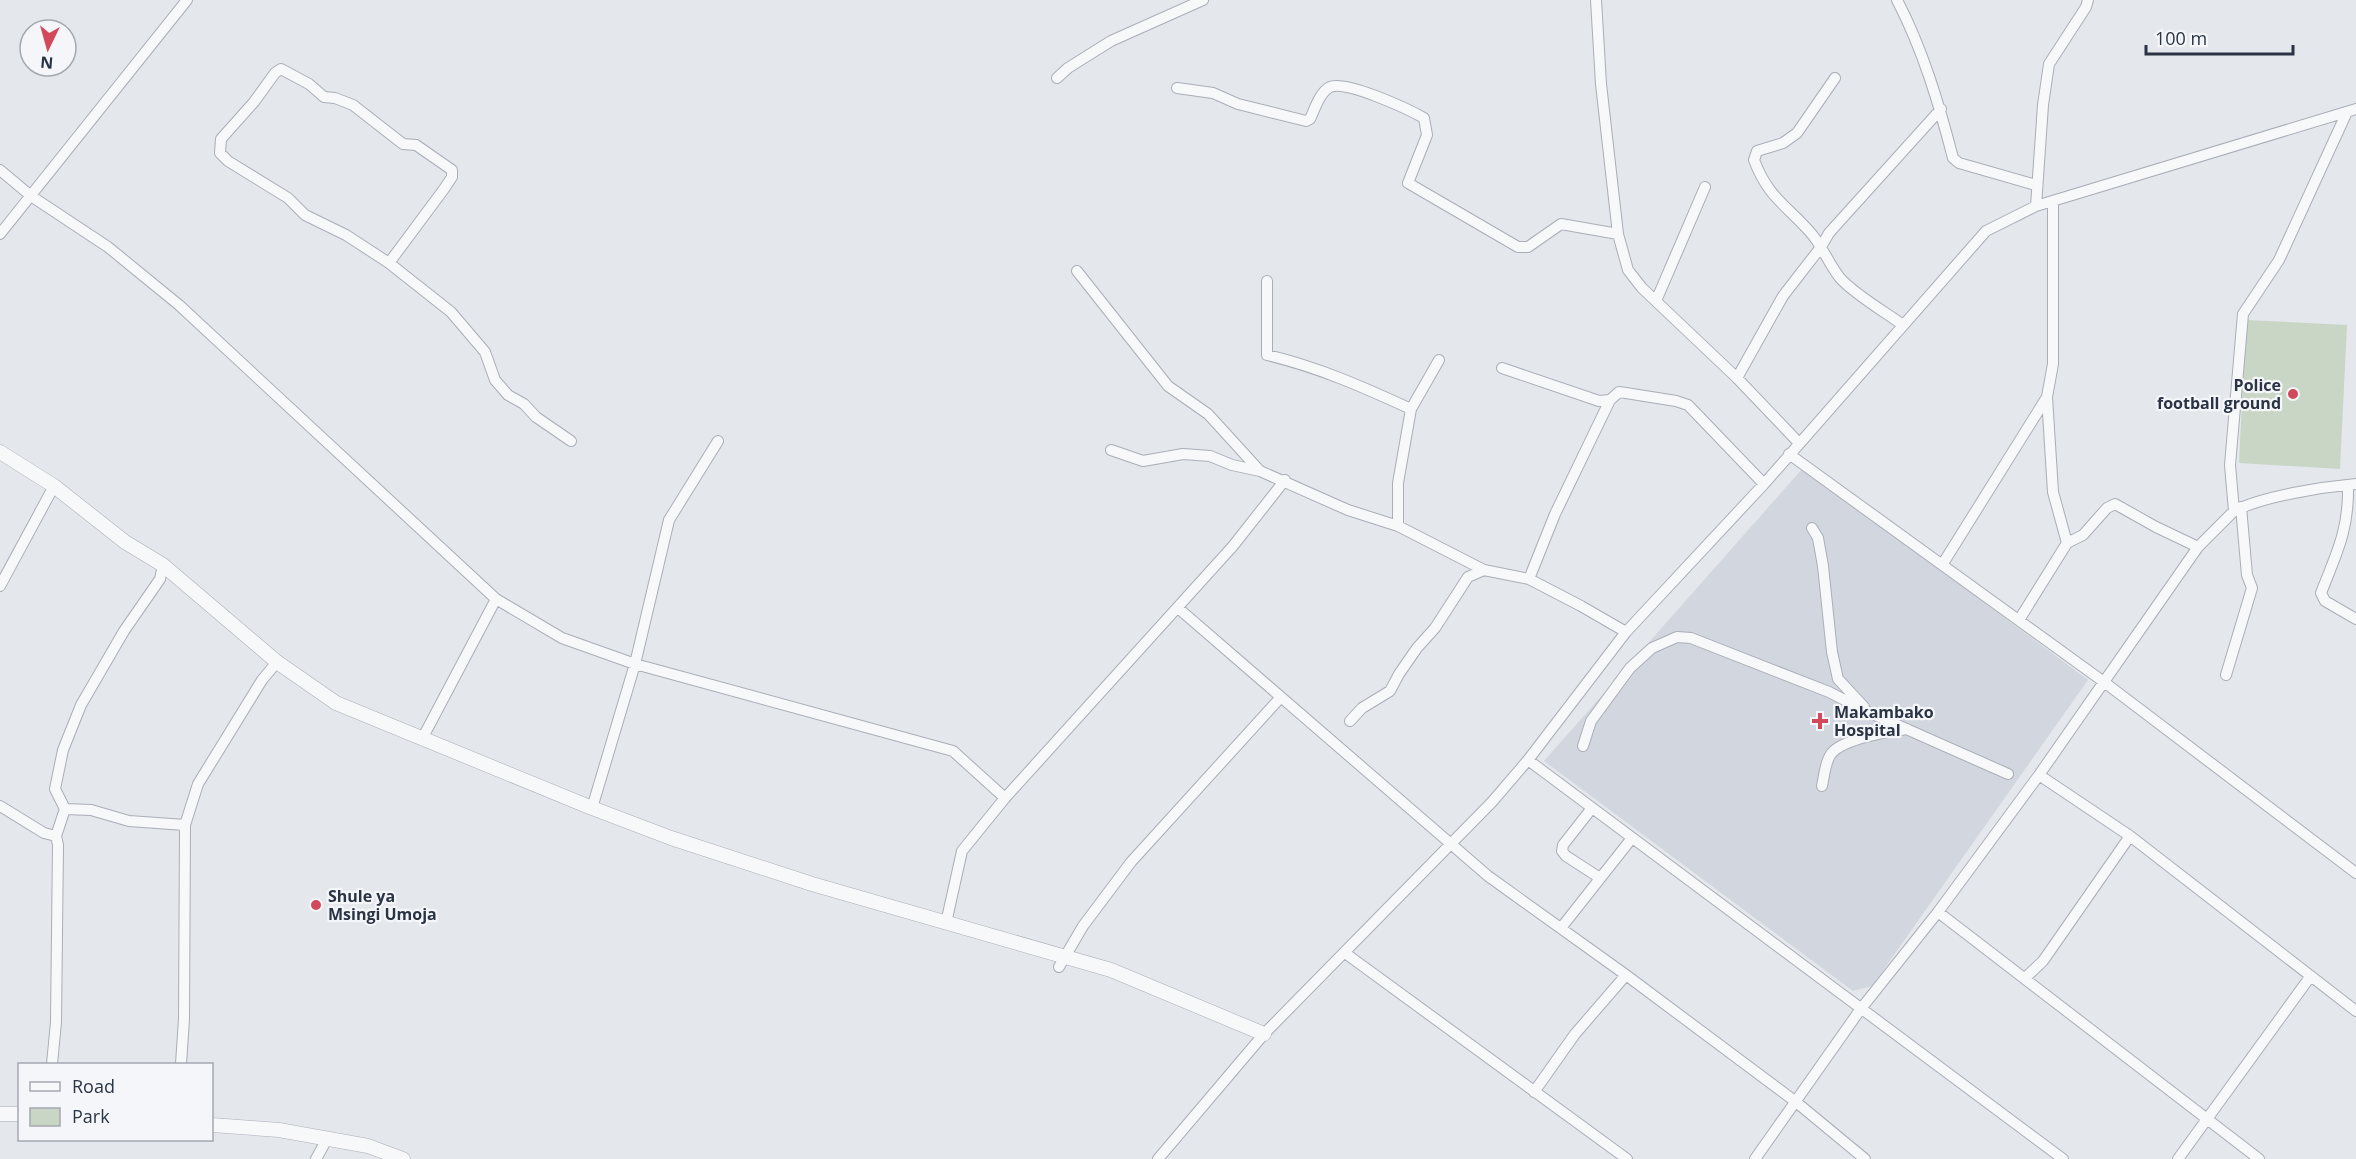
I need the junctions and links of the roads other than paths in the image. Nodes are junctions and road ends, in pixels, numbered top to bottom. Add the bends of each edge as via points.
1 (187, 0) edge
2 (1203, 0) edge
3 (1596, 0) edge
4 (1898, 0) edge
5 (1909, 0) edge
6 (2088, 0) edge
7 (1904, 12) junction
8 (1057, 78) dead end
9 (1835, 78) dead end
10 (1178, 88) dead end
11 (1941, 109) junction
12 (2352, 111) edge
13 (0, 170) edge
14 (2036, 185) junction
15 (1705, 187) dead end
16 (31, 196) junction
17 (2053, 203) junction
18 (2036, 206) junction
19 (0, 234) edge
20 (1618, 234) junction
21 (1821, 247) junction
22 (389, 263) junction
23 (1077, 272) dead end
24 (1267, 281) dead end
25 (1656, 301) junction
26 (1903, 325) junction
27 (1439, 360) dead end
28 (1502, 368) dead end
29 (1737, 378) junction
30 (2046, 397) junction
31 (1610, 400) junction
32 (1410, 408) junction
33 (571, 441) dead end
34 (718, 441) dead end
35 (1799, 443) junction
36 (1111, 450) dead end
37 (0, 452) edge
38 (1789, 454) junction
39 (1260, 471) junction
40 (1285, 480) junction
41 (1764, 484) junction
42 (2352, 484) edge
43 (54, 486) junction
44 (2237, 509) junction
45 (1398, 526) junction
46 (1812, 528) dead end
47 (2067, 543) junction
48 (2198, 547) junction
49 (1942, 564) junction
50 (163, 566) junction
51 (1484, 570) junction
52 (1528, 579) junction
53 (0, 586) edge
54 (496, 599) junction
55 (1178, 608) junction
56 (2356, 619) edge
57 (2019, 620) junction
58 (1626, 632) junction
59 (277, 662) junction
60 (636, 664) junction
61 (2226, 675) dead end
62 (2104, 682) junction
63 (1281, 697) junction
64 (1868, 712) junction
65 (1350, 721) dead end
66 (1907, 729) junction
67 (422, 740) junction
68 (1583, 746) dead end
69 (1528, 760) junction
70 (2008, 774) dead end
71 (2039, 775) junction
72 (1822, 786) dead end
73 (1005, 798) junction
74 (0, 806) edge
75 (592, 808) junction
76 (1592, 808) junction
77 (65, 809) junction
78 (185, 825) junction
79 (56, 836) junction
80 (2130, 836) junction
81 (1632, 838) junction
82 (1451, 844) junction
83 (2356, 873) edge
84 (1600, 878) junction
85 (1938, 912) junction
86 (946, 923) junction
87 (1561, 928) junction
88 (1345, 953) junction
89 (1062, 962) junction
90 (1626, 975) junction
91 (2310, 977) junction
92 (2025, 978) junction
93 (1860, 1010) junction
94 (2356, 1011) edge
95 (1264, 1034) junction
96 (52, 1063) edge
97 (181, 1063) edge
98 (1534, 1092) junction
99 (1796, 1102) junction
100 (0, 1114) edge
101 (18, 1114) edge
102 (1808, 1115) dead end
103 (2207, 1119) junction
104 (213, 1125) edge
105 (327, 1139) junction
106 (316, 1159) edge
107 (403, 1159) edge
108 (1158, 1159) edge
109 (1627, 1159) edge
110 (1755, 1159) edge
111 (1865, 1159) edge
112 (2063, 1159) edge
113 (2178, 1159) edge
114 (2259, 1159) edge

1 - 16 street
2 - 8 street via 1111,41
3 - 20 street
4 - 7 street
5 - 7 street
6 - 14 street via 2049,64
7 - 11 street
9 - 21 street via 1797,133 1754,154 1761,180
10 - 20 street via 1213,93 1238,104 1306,121 1329,88 1364,92 1424,118 1427,124 1427,135 1408,183 1518,248 1528,247 1562,224
11 - 14 street via 1953,158 1959,164
11 - 21 street via 1829,233
12 - 17 street
12 - 44 street via 2279,260 2243,314 2230,465
13 - 16 street
14 - 18 street
15 - 25 street
16 - 19 street
16 - 54 street via 108,247 179,305
17 - 18 street
17 - 30 street via 2053,364
18 - 26 street via 1986,231
20 - 25 street via 1628,270
21 - 26 street via 1842,280
21 - 29 street via 1783,296
22 - 22 street via 444,189 452,170 416,145 403,144 353,105 324,97 282,69 275,73 221,139 220,153 288,198 305,215
22 - 33 street via 451,312 485,352 495,380 508,395
23 - 39 street via 1168,387 1208,414
24 - 32 street via 1268,355 1339,376
25 - 29 street
26 - 35 street
27 - 32 street
28 - 31 street via 1599,402
29 - 35 street
30 - 47 street via 2053,492
30 - 49 street
31 - 41 street via 1619,392 1688,405
31 - 52 street
32 - 45 street via 1398,483
34 - 60 street via 669,520
35 - 38 street
36 - 39 street via 1143,461 1183,454 1210,456
37 - 43 street
38 - 41 street
38 - 49 street
39 - 40 street
40 - 45 street via 1348,510
40 - 55 street
41 - 58 street
42 - 44 street
42 - 56 street via 2343,538 2321,593 2325,601
43 - 50 street via 125,542
43 - 53 street
44 - 48 street
44 - 61 street via 2252,588
45 - 51 street
46 - 64 street via 1823,566 1838,679
47 - 48 street via 2083,535 2115,504
47 - 57 street
48 - 62 street
49 - 57 street
50 - 59 street
50 - 77 street via 160,579 81,705 63,750 55,789
51 - 52 street
51 - 65 street via 1468,577 1389,691
52 - 58 street
54 - 60 street via 562,638
54 - 67 street
55 - 63 street
55 - 73 street
57 - 62 street
58 - 69 street
59 - 67 street via 336,703
59 - 78 street via 198,784
60 - 73 street via 953,751
60 - 75 street
62 - 71 street
62 - 83 street
63 - 82 street
63 - 89 street via 1131,862 1083,926
64 - 66 street
64 - 68 street via 1755,662 1691,638 1677,637 1652,648 1630,668 1591,721
66 - 70 street
66 - 72 street via 1842,745 1830,754
67 - 75 street
69 - 76 street
69 - 82 street
71 - 80 street
71 - 85 street
73 - 86 street via 962,851
74 - 79 street via 44,833
75 - 86 street via 812,884
76 - 81 street
76 - 84 street via 1562,850
77 - 78 street via 91,810 129,821
77 - 79 street
78 - 97 street
79 - 96 street via 56,1022
80 - 91 street
80 - 92 street via 2043,961
81 - 84 street
81 - 93 street
82 - 87 street
82 - 88 street
84 - 87 street
85 - 92 street
85 - 93 street
86 - 89 street
87 - 90 street
88 - 95 street
88 - 98 street
89 - 95 street via 1111,970
90 - 98 street via 1575,1034
90 - 99 street
91 - 94 street
91 - 103 street
92 - 103 street
93 - 99 street
93 - 112 street
95 - 108 street
98 - 109 street
99 - 110 street
99 - 111 street
100 - 101 street
102 - 111 street
103 - 113 street
103 - 114 street
104 - 105 street via 279,1130
105 - 106 street
105 - 107 street via 368,1146

